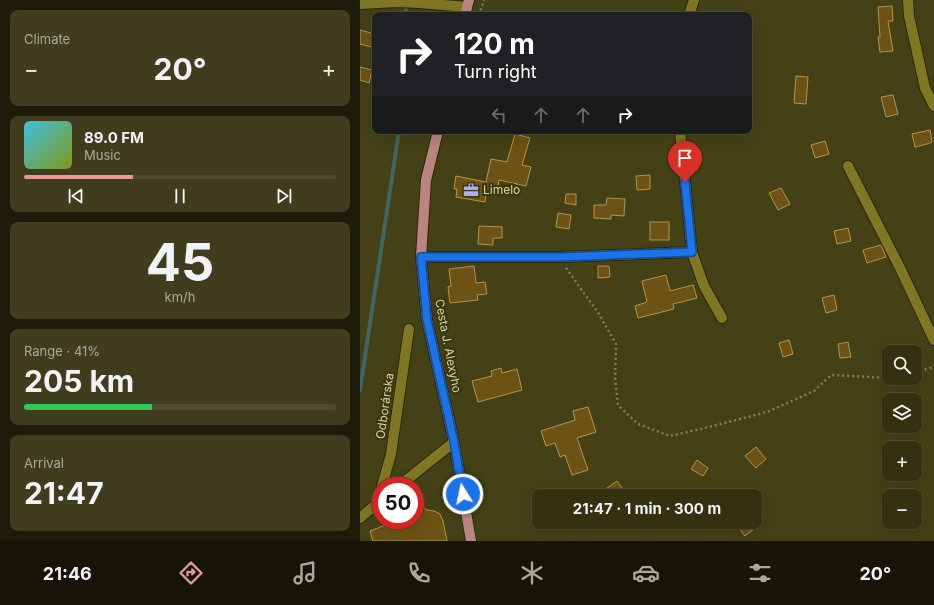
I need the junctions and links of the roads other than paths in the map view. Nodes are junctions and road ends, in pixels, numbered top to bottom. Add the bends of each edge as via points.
1 (694, 0) edge
2 (908, 0) edge
3 (361, 3) edge
4 (467, 7) edge
5 (690, 12) edge
6 (934, 106) edge
7 (437, 134) edge
8 (680, 134) edge
9 (848, 166) dead end
10 (692, 252) junction
11 (421, 257) junction
12 (722, 318) dead end
13 (409, 330) dead end
14 (934, 340) edge
15 (454, 442) junction
16 (384, 477) edge
17 (410, 477) edge
18 (372, 508) edge
19 (360, 518) edge
20 (471, 541) edge

1 - 5 lane
2 - 6 lane via 909,16 925,88
3 - 4 lane via 397,2
7 - 11 main road, Cesta J. Alexyho via 426,180
8 - 10 lane
9 - 14 lane
10 - 11 lane via 561,257
10 - 12 lane via 704,286
11 - 15 main road, Cesta J. Alexyho via 427,320
13 - 16 lane, Odborárska via 391,454
15 - 17 lane
15 - 20 main road, Cesta J. Alexyho
18 - 19 lane, Odborárska

